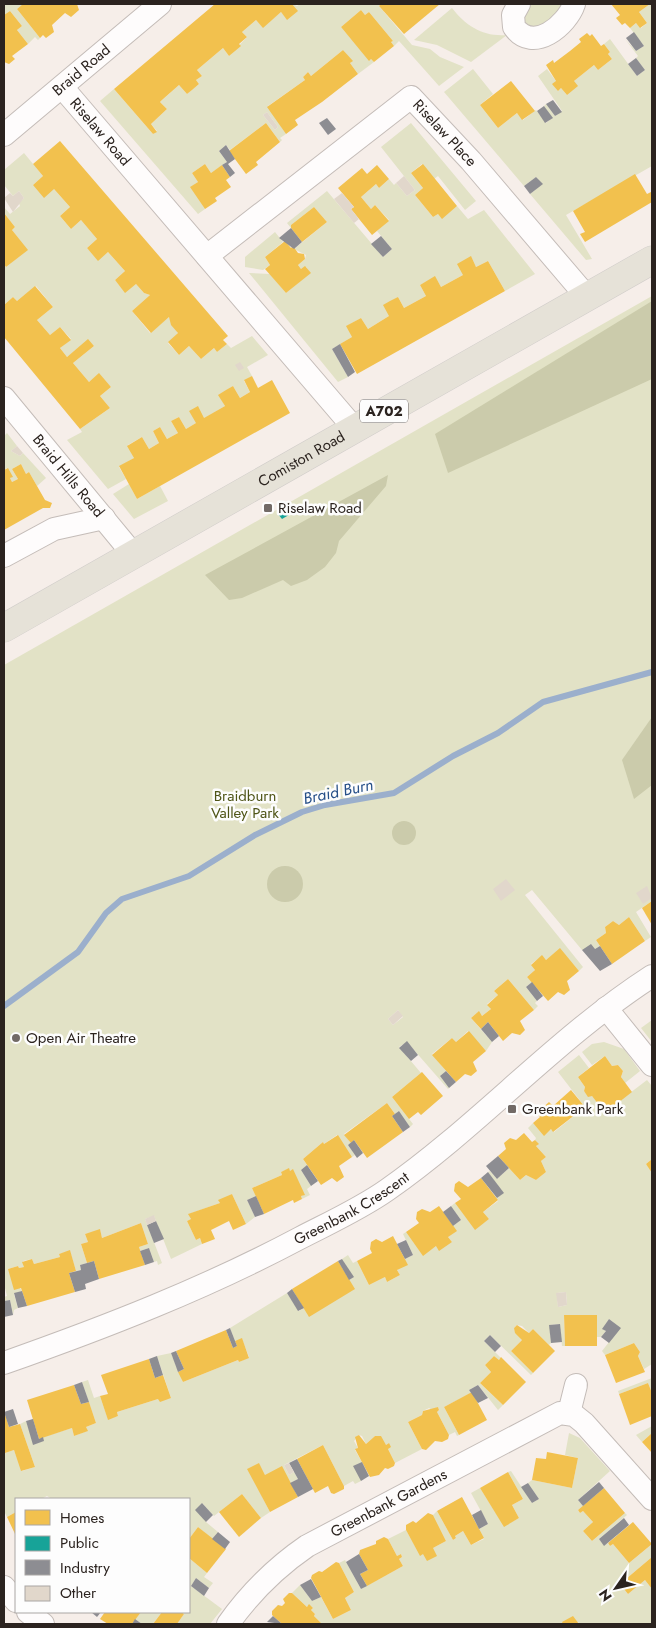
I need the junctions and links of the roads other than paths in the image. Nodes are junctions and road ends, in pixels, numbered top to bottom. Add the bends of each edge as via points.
1 (160, 4) edge
2 (519, 4) edge
3 (574, 4) edge
4 (62, 86) junction
5 (4, 135) edge
6 (207, 256) junction
7 (652, 260) edge
8 (587, 298) junction
9 (4, 398) edge
10 (354, 428) junction
11 (104, 518) junction
12 (133, 554) junction
13 (4, 556) edge
14 (4, 628) edge
15 (652, 976) edge
16 (606, 1008) junction
17 (652, 1065) edge
18 (4, 1363) edge
19 (576, 1385) dead end
20 (569, 1413) junction
21 (652, 1500) edge
22 (4, 1587) edge
23 (15, 1600) edge
24 (29, 1613) edge
25 (43, 1624) edge
26 (228, 1624) edge

1 - 4 street, Braid Road
2 - 3 street via 514,15 514,27 523,36 533,38 558,27
4 - 5 street, Braid Road
4 - 6 street, Riselaw Road
6 - 8 street, Riselaw Place via 411,96 471,161
6 - 10 street, Riselaw Road
7 - 8 main road, Comiston Road / A702
8 - 10 main road, Comiston Road / A702
9 - 11 street, Braid Hills Road
10 - 12 main road, Comiston Road / A702
11 - 12 street, Braid Hills Road
11 - 13 street via 54,529
12 - 14 main road, Comiston Road / A702
15 - 16 street, Greenbank Crescent
16 - 17 street
16 - 18 street, Greenbank Crescent via 432,1155 371,1200 180,1297
19 - 20 street
20 - 21 street via 584,1423
20 - 26 street, Greenbank Gardens via 550,1417 307,1546 258,1586
22 - 23 street
24 - 25 street

